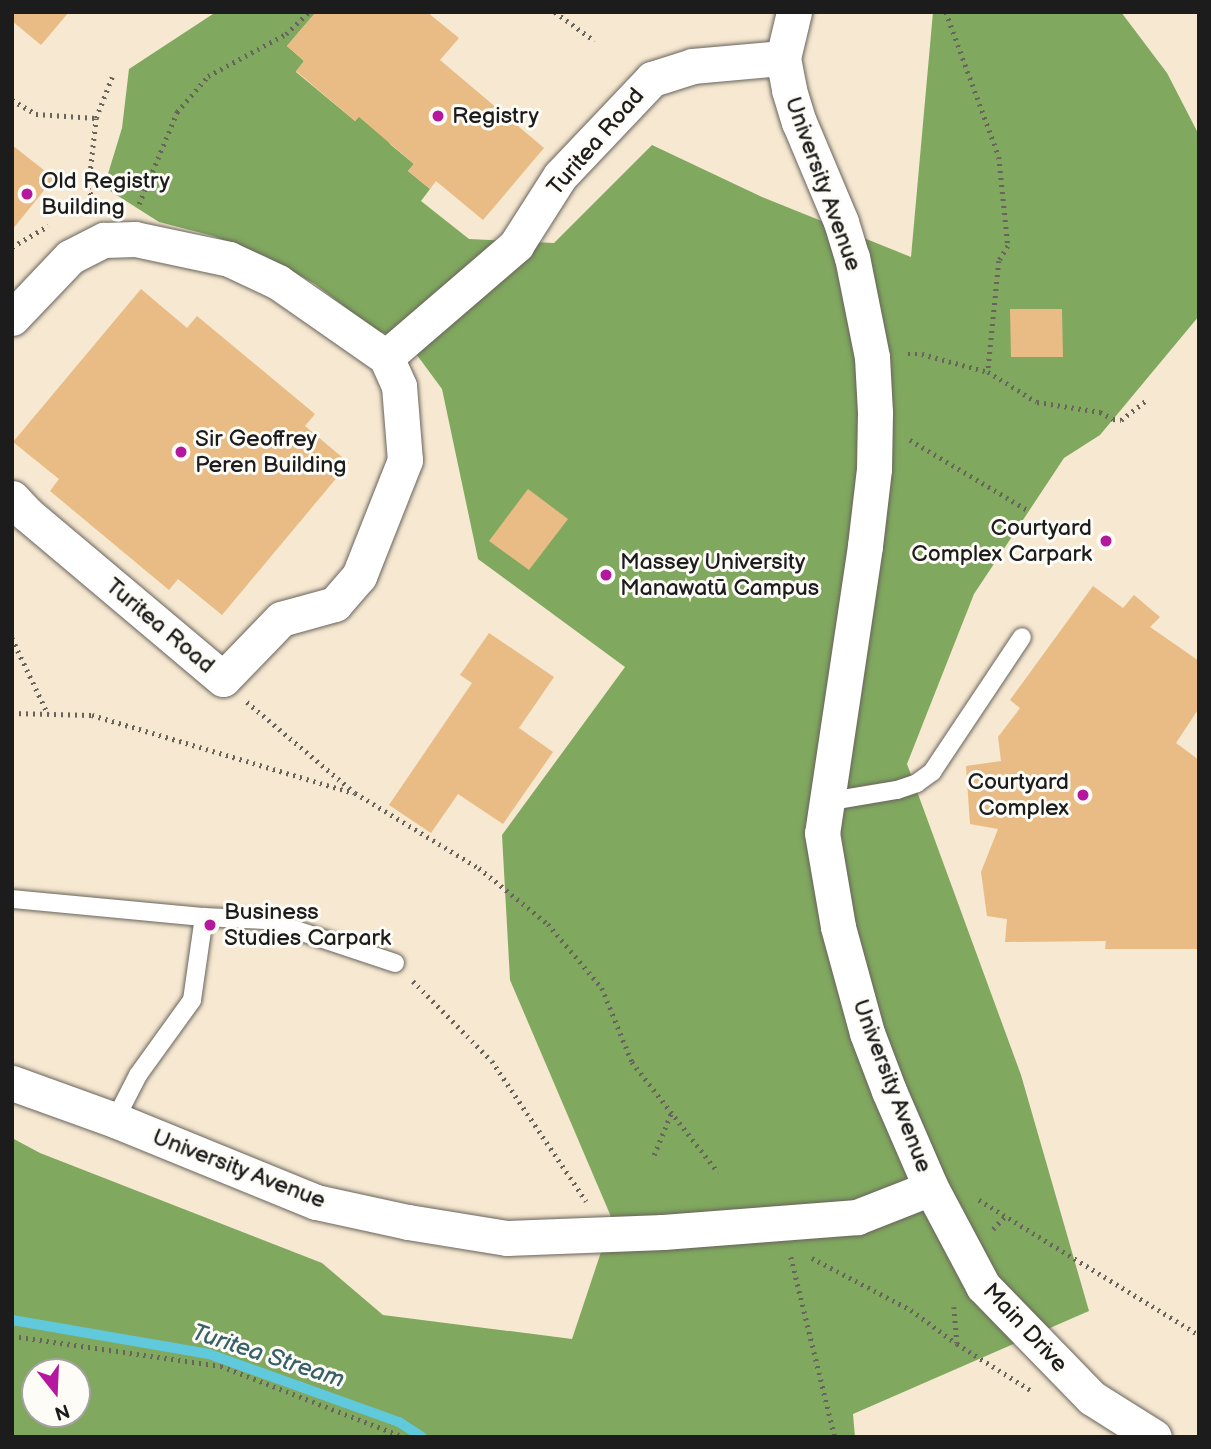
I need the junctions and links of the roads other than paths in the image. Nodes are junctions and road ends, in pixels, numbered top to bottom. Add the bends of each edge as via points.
1 (794, 12) edge
2 (783, 58) junction
3 (15, 309) edge
4 (386, 357) junction
5 (12, 498) edge
6 (1022, 637) dead end
7 (825, 802) junction
8 (12, 899) edge
9 (204, 917) junction
10 (395, 963) road end
11 (12, 1083) edge
12 (116, 1120) junction
13 (931, 1188) junction
14 (1154, 1437) edge

1 - 2 street, University Avenue
2 - 4 street, Turitea Road via 693,66 652,79 561,176 516,245
2 - 7 street, University Avenue via 799,122 852,257 872,357 874,469
3 - 4 street via 70,257 119,240 229,259 278,282
4 - 5 street, Turitea Road via 399,386 405,460 359,576 335,604 281,619 223,679
6 - 7 lane via 932,772 897,790
7 - 13 street, University Avenue via 822,833 841,939 867,1033
8 - 9 lane
9 - 10 lane via 267,920
9 - 12 lane via 192,1000 138,1075
11 - 12 street, University Avenue
12 - 13 street, University Avenue via 316,1202 408,1223 508,1238 857,1217
13 - 14 street, Main Drive via 983,1286 1092,1398

